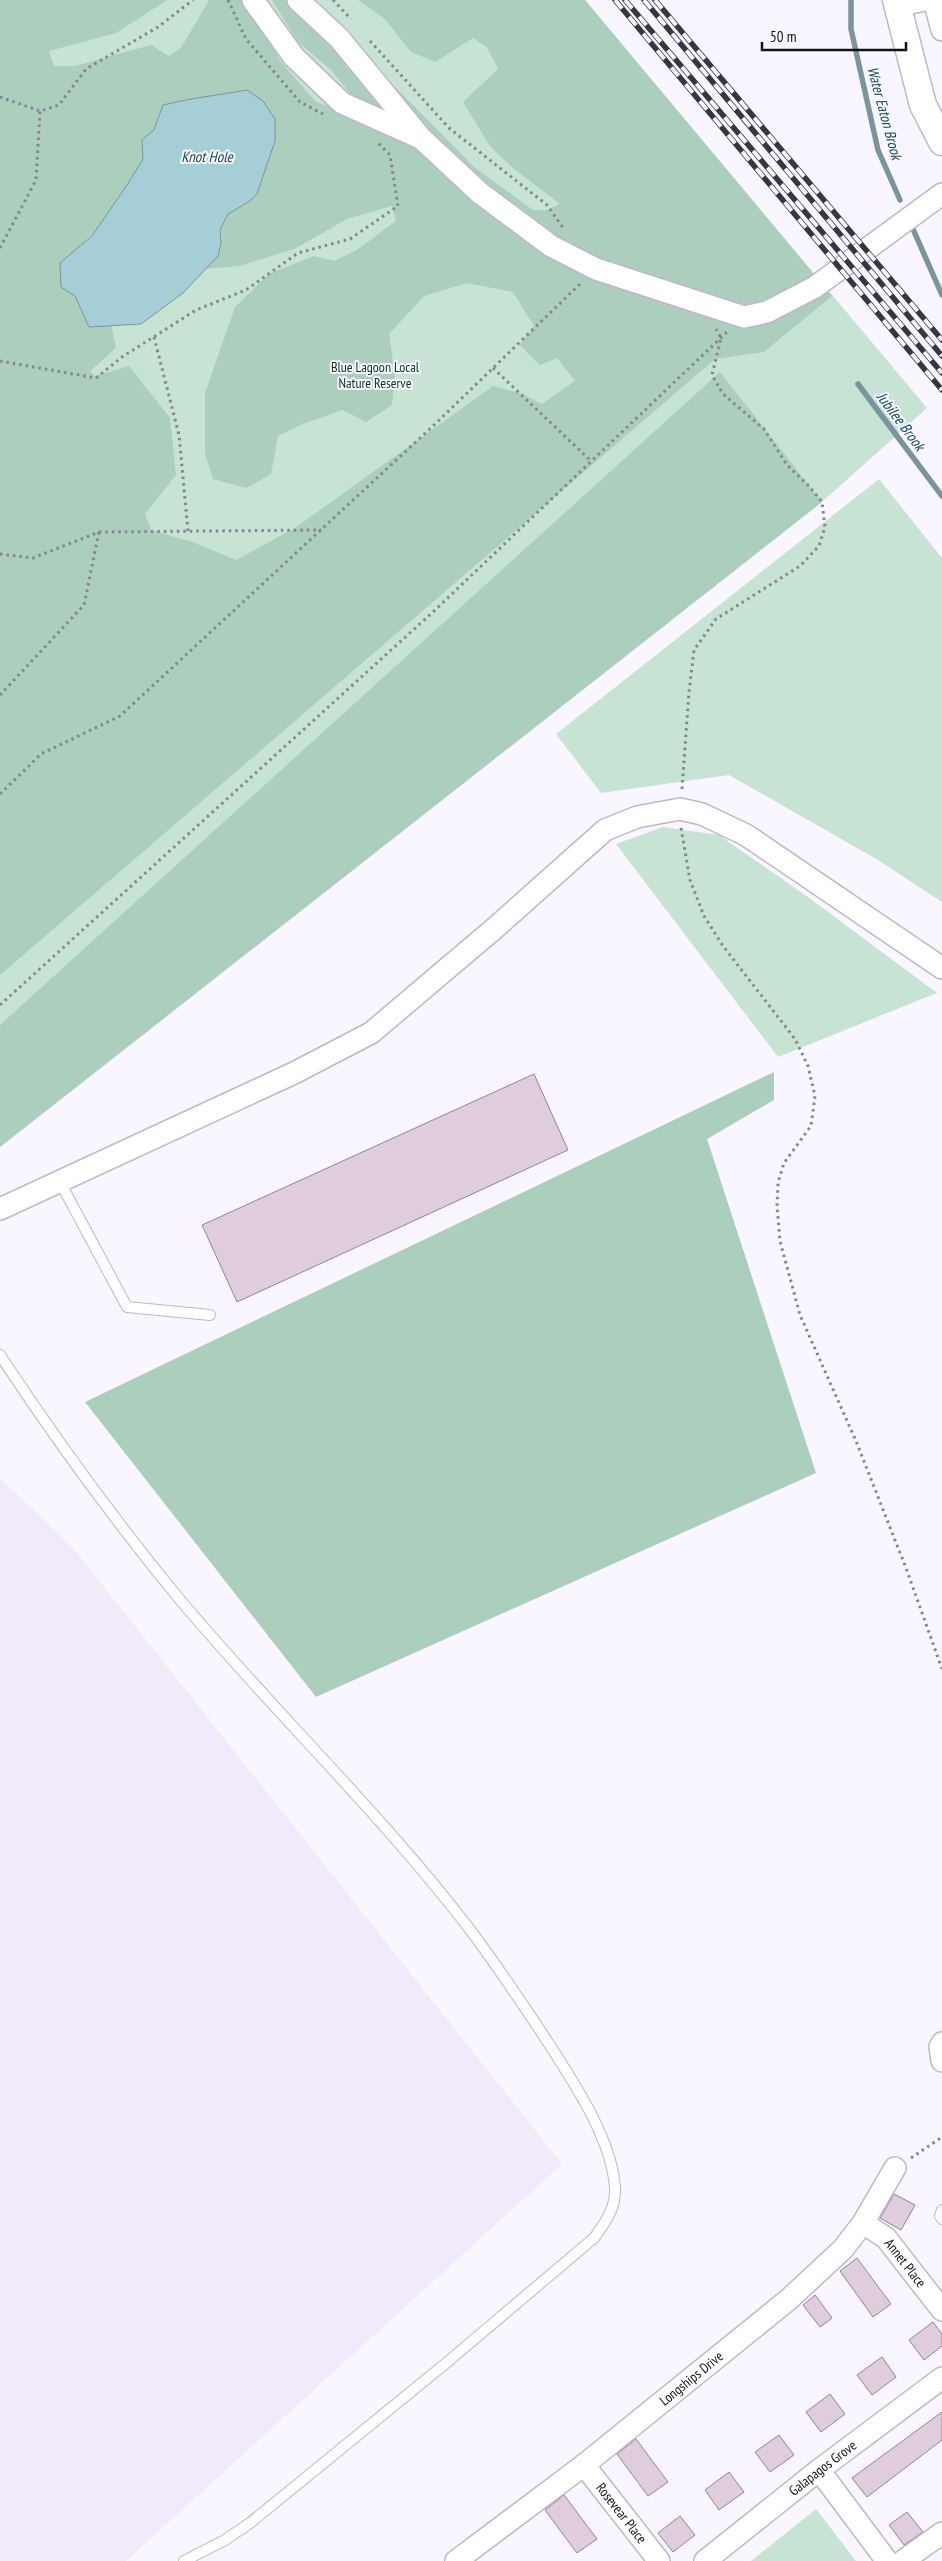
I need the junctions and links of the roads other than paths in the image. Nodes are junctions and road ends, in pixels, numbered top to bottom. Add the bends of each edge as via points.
1 (253, 0) edge
2 (298, 0) edge
3 (924, 0) edge
4 (934, 0) edge
5 (896, 3) edge
6 (942, 30) edge
7 (421, 138) junction
8 (942, 142) edge
9 (942, 194) edge
10 (942, 968) edge
11 (60, 1182) junction
12 (0, 1209) edge
13 (210, 1315) dead end
14 (0, 1355) edge
15 (896, 2168) road end
16 (942, 2210) edge
17 (942, 2219) edge
18 (863, 2222) junction
19 (942, 2310) edge
20 (942, 2379) edge
21 (584, 2465) junction
22 (820, 2470) junction
23 (942, 2533) edge
24 (184, 2561) edge
25 (456, 2561) edge
26 (659, 2561) edge
27 (705, 2561) edge
28 (887, 2561) edge
29 (903, 2561) edge

1 - 7 street via 294,57 342,103
2 - 7 street via 339,38
3 - 5 street
4 - 6 street
5 - 8 street via 923,105
7 - 9 street via 480,193 551,246 596,269 744,317 767,312 815,287
10 - 11 street via 746,835 702,814 680,809 638,817 605,830 371,1033 294,1073
11 - 12 street
11 - 13 lane via 127,1307
14 - 24 lane via 47,1426 176,1594 408,1855 471,1931 570,2076 603,2142 613,2171 613,2204 594,2238 250,2523
15 - 18 street, Longships Drive
16 - 17 lane
18 - 19 street, Annet Place via 886,2238
18 - 21 street, Longships Drive via 843,2249 788,2300
20 - 22 street, Galapagos Grove
21 - 25 street, Longships Drive
21 - 26 street, Rosevear Place
22 - 27 street, Galapagos Grove
22 - 28 street
23 - 29 street

